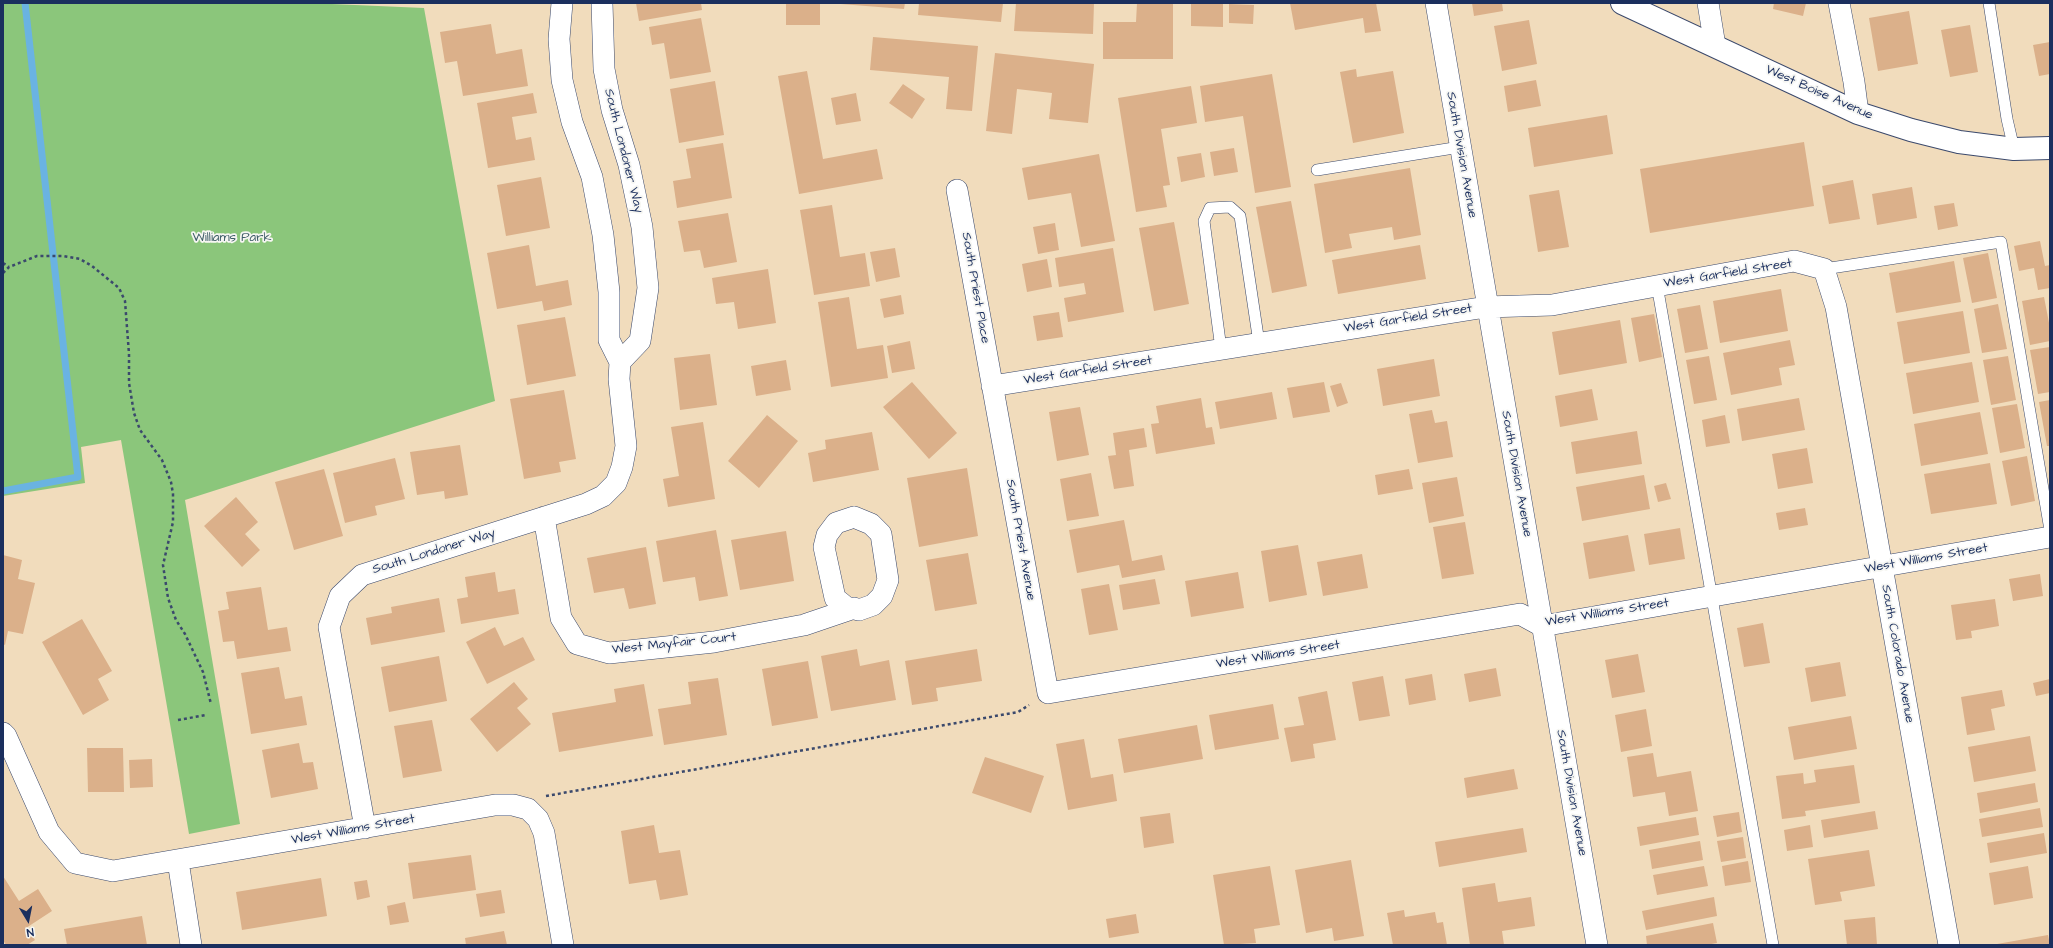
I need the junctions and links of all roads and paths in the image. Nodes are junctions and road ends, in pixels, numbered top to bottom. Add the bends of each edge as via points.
1 (562, 3) edge
2 (602, 3) edge
3 (1436, 3) edge
4 (1622, 3) edge
5 (1708, 3) edge
6 (1839, 3) edge
7 (1989, 3) edge
8 (1715, 46) junction
9 (1858, 113) junction
10 (1460, 147) junction
11 (2050, 148) edge
12 (2014, 149) junction
13 (1317, 170) dead end
14 (957, 190) dead end
15 (3, 263) edge
16 (9, 267) junction
17 (1824, 269) junction
18 (3, 273) edge
19 (1657, 285) junction
20 (1486, 306) junction
21 (1259, 343) junction
22 (1221, 349) junction
23 (620, 362) junction
24 (992, 386) junction
25 (544, 517) junction
26 (2050, 530) edge
27 (2050, 537) edge
28 (1882, 567) junction
29 (1712, 596) junction
30 (854, 608) dead end
31 (1542, 626) junction
32 (1048, 693) junction
33 (211, 704) dead end
34 (206, 715) dead end
35 (178, 720) dead end
36 (3, 733) edge
37 (528, 809) junction
38 (365, 828) junction
39 (178, 861) junction
40 (191, 945) edge
41 (563, 945) edge
42 (1598, 945) edge
43 (1773, 945) edge
44 (1949, 945) edge

1 - 23 street, South Londoner Way via 559,39 562,80 572,122 592,176 603,235 609,292 609,340
2 - 23 street, South Londoner Way via 604,69 641,220 648,288 640,342
3 - 10 street, South Division Avenue
4 - 8 street, West Boise Avenue
5 - 8 street
6 - 9 street
7 - 12 lane
8 - 9 street, West Boise Avenue
9 - 12 street, West Boise Avenue via 1958,142
10 - 13 lane
10 - 20 street, South Division Avenue
11 - 12 street, West Boise Avenue
14 - 24 street, South Priest Place
15 - 16 path
16 - 18 path
16 - 33 path via 38,256 80,259 119,288 125,301 129,354 128,383 134,413 140,430 162,460 173,494 173,522 163,565 168,598 176,620 203,672
17 - 19 street, West Garfield Street via 1794,262
17 - 26 lane via 2000,242
17 - 28 street, South Colorado Avenue via 1836,308
19 - 20 street, West Garfield Street via 1552,304
19 - 29 lane
20 - 21 street, West Garfield Street
20 - 31 street, South Division Avenue
21 - 22 street, West Garfield Street
21 - 22 lane via 1240,216 1230,207 1210,208 1204,221
22 - 24 street, West Garfield Street
23 - 25 street, South Londoner Way via 619,379 626,446 616,483 603,496
24 - 32 street, South Priest Avenue
25 - 30 street, West Mayfair Court via 561,618 576,644 608,653 714,642 804,625
25 - 38 street, South Londoner Way via 362,575 340,596 330,627
27 - 28 street, West Williams Street
28 - 29 street, West Williams Street
28 - 44 street, South Colorado Avenue
29 - 31 street, West Williams Street
29 - 43 lane
31 - 32 street, West Williams Street via 1520,614
31 - 42 street, South Division Avenue
32 - 37 path via 1018,712 571,790 542,796
34 - 35 path
36 - 39 street, West Williams Street via 49,832 75,863 113,871
37 - 38 street, West Williams Street via 495,804
37 - 41 street via 538,820 544,833
38 - 39 street, West Williams Street
39 - 40 street

